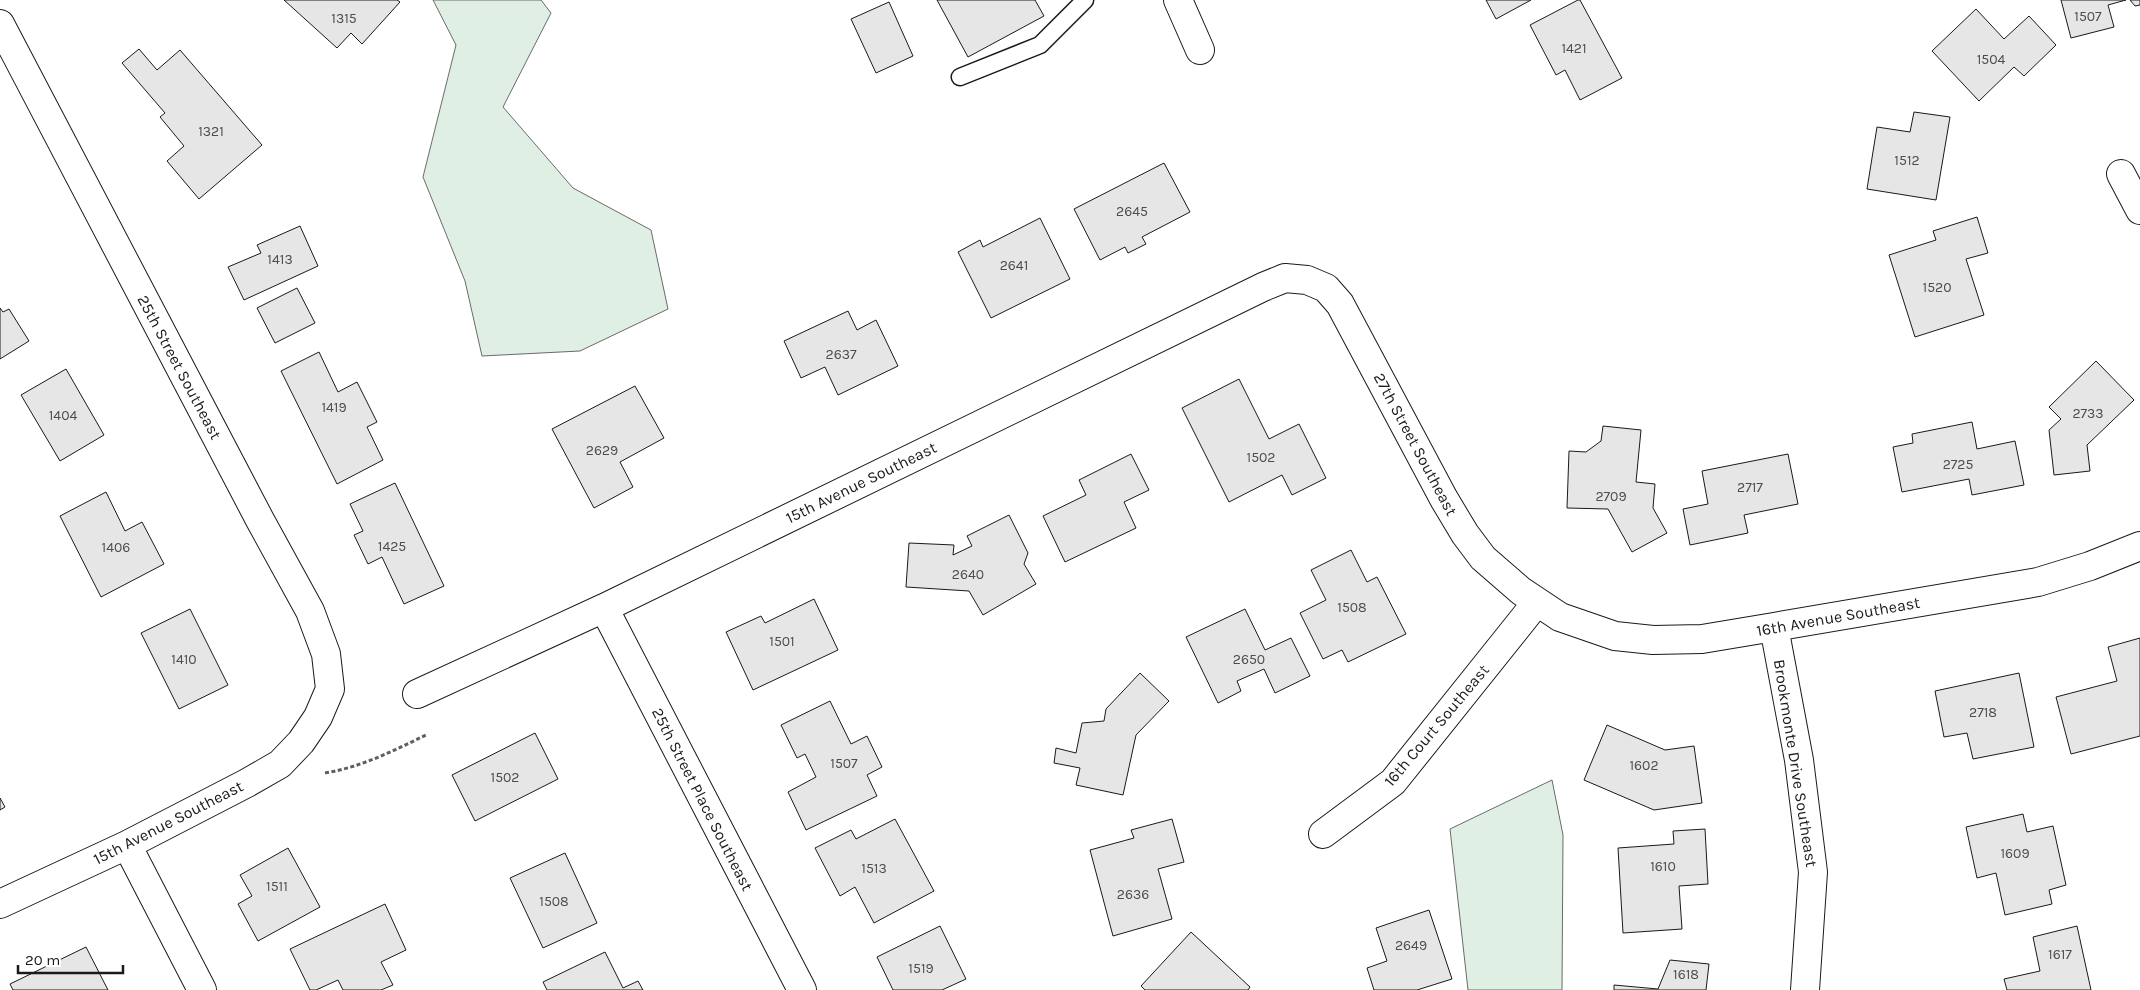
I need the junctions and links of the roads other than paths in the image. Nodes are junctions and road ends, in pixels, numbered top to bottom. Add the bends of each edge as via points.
1 (1085, 0) edge
2 (1178, 0) edge
3 (0, 24) edge
4 (1200, 50) dead end
5 (960, 77) dead end
6 (2121, 174) dead end
7 (2140, 210) edge
8 (1307, 280) joint
9 (2140, 546) edge
10 (1537, 602) junction
11 (604, 608) junction
12 (1774, 627) junction
13 (417, 694) dead end
14 (318, 717) joint
15 (1323, 834) dead end
16 (127, 844) junction
17 (0, 904) edge
18 (202, 990) edge
19 (802, 990) edge
20 (1805, 990) edge

1 - 5 lane via 1040,45
2 - 4 street
3 - 14 street, 25th Street Southeast via 310,611 326,654 330,689
6 - 7 street
8 - 10 street, 27th Street Southeast via 1326,288 1340,304 1465,534 1483,558
8 - 11 street, 15th Avenue Southeast via 1285,278 1263,287
9 - 12 street, 16th Avenue Southeast via 2038,582
10 - 12 street, 16th Avenue Southeast via 1560,617 1615,636 1653,640 1702,639
10 - 15 street, 16th Court Southeast via 1392,782
11 - 13 street, 15th Avenue Southeast
11 - 19 street, 25th Street Place Southeast
12 - 20 street, Brookmonte Drive Southeast via 1798,760 1813,872
14 - 16 street, 15th Avenue Southeast via 280,764
16 - 17 street, 15th Avenue Southeast
16 - 18 street

